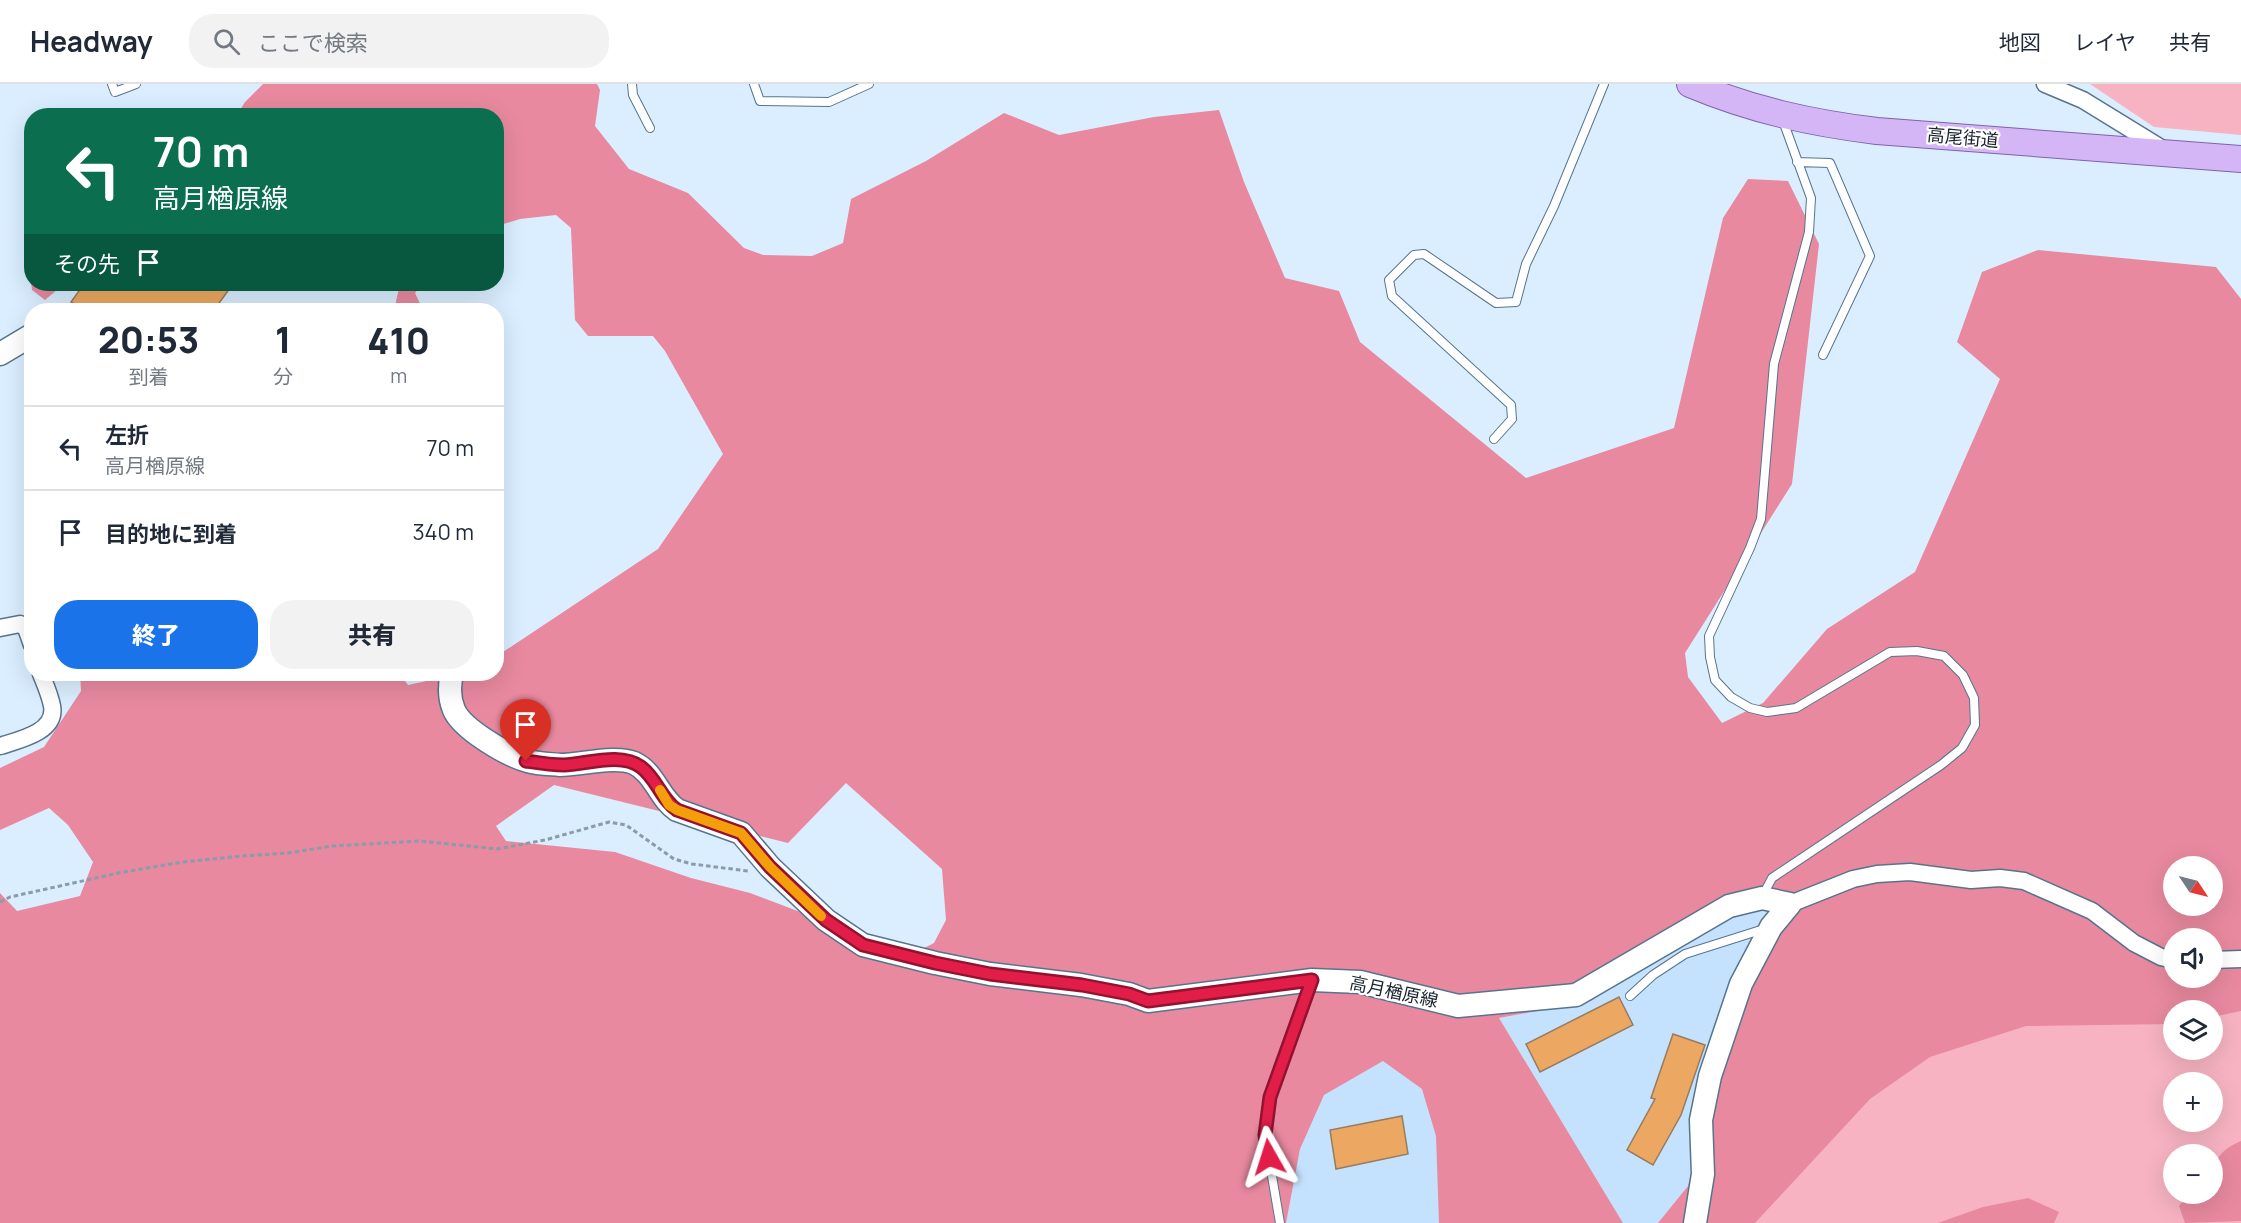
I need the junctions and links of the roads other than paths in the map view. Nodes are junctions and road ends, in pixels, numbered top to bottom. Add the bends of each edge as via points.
1 (112, 84) edge
2 (136, 84) edge
3 (632, 84) edge
4 (754, 84) edge
5 (869, 84) edge
6 (1604, 84) edge
7 (1690, 84) edge
8 (2045, 84) edge
9 (1781, 115) junction
10 (650, 128) dead end
11 (2172, 155) junction
12 (2241, 159) edge
13 (1797, 162) junction
14 (24, 340) edge
15 (0, 354) edge
16 (1823, 355) dead end
17 (1494, 439) dead end
18 (24, 627) edge
19 (0, 628) edge
20 (43, 681) edge
21 (450, 681) edge
22 (0, 746) edge
23 (1762, 898) junction
24 (1790, 904) junction
25 (1771, 927) junction
26 (2163, 957) edge
27 (2241, 959) edge
28 (2223, 960) edge
29 (1312, 980) junction
30 (1630, 996) dead end
31 (1280, 1223) edge
32 (1695, 1223) edge

1 - 2 lane via 115,92
3 - 10 lane via 633,95
4 - 5 lane via 760,101 829,102
6 - 17 lane via 1526,264 1516,302 1496,303 1424,254 1414,255 1389,280 1392,296 1511,405 1512,418
7 - 9 main road, 高尾街道
8 - 11 street via 2083,100
9 - 11 main road, 高尾街道 via 1877,131
9 - 13 lane
11 - 12 main road, 高尾街道
13 - 16 lane via 1830,163 1870,256
13 - 23 lane via 1810,198 1809,232 1774,364 1761,519 1709,636 1715,680 1731,697 1767,712 1796,708 1890,652 1926,652 1944,656 1963,675 1974,698 1975,724 1962,748 1772,878
14 - 15 main road
18 - 19 street
20 - 22 street via 52,707 50,721 44,728
21 - 29 main road, 高月楢原線 via 457,716 474,732 526,761 633,763 649,774 669,805 689,816 741,833 770,867 826,920 863,945 990,974 1082,985 1148,1001
23 - 24 main road
23 - 29 main road, 高月楢原線 via 1729,906 1576,995 1458,1006 1360,982
24 - 25 main road
24 - 26 street via 1853,879 1877,874 1910,872 1971,880 2024,881 2092,911 2134,943
25 - 30 lane via 1685,954
25 - 32 main road via 1734,999 1710,1076 1701,1120 1703,1174
27 - 28 street
29 - 31 lane via 1270,1097 1267,1116 1265,1135

